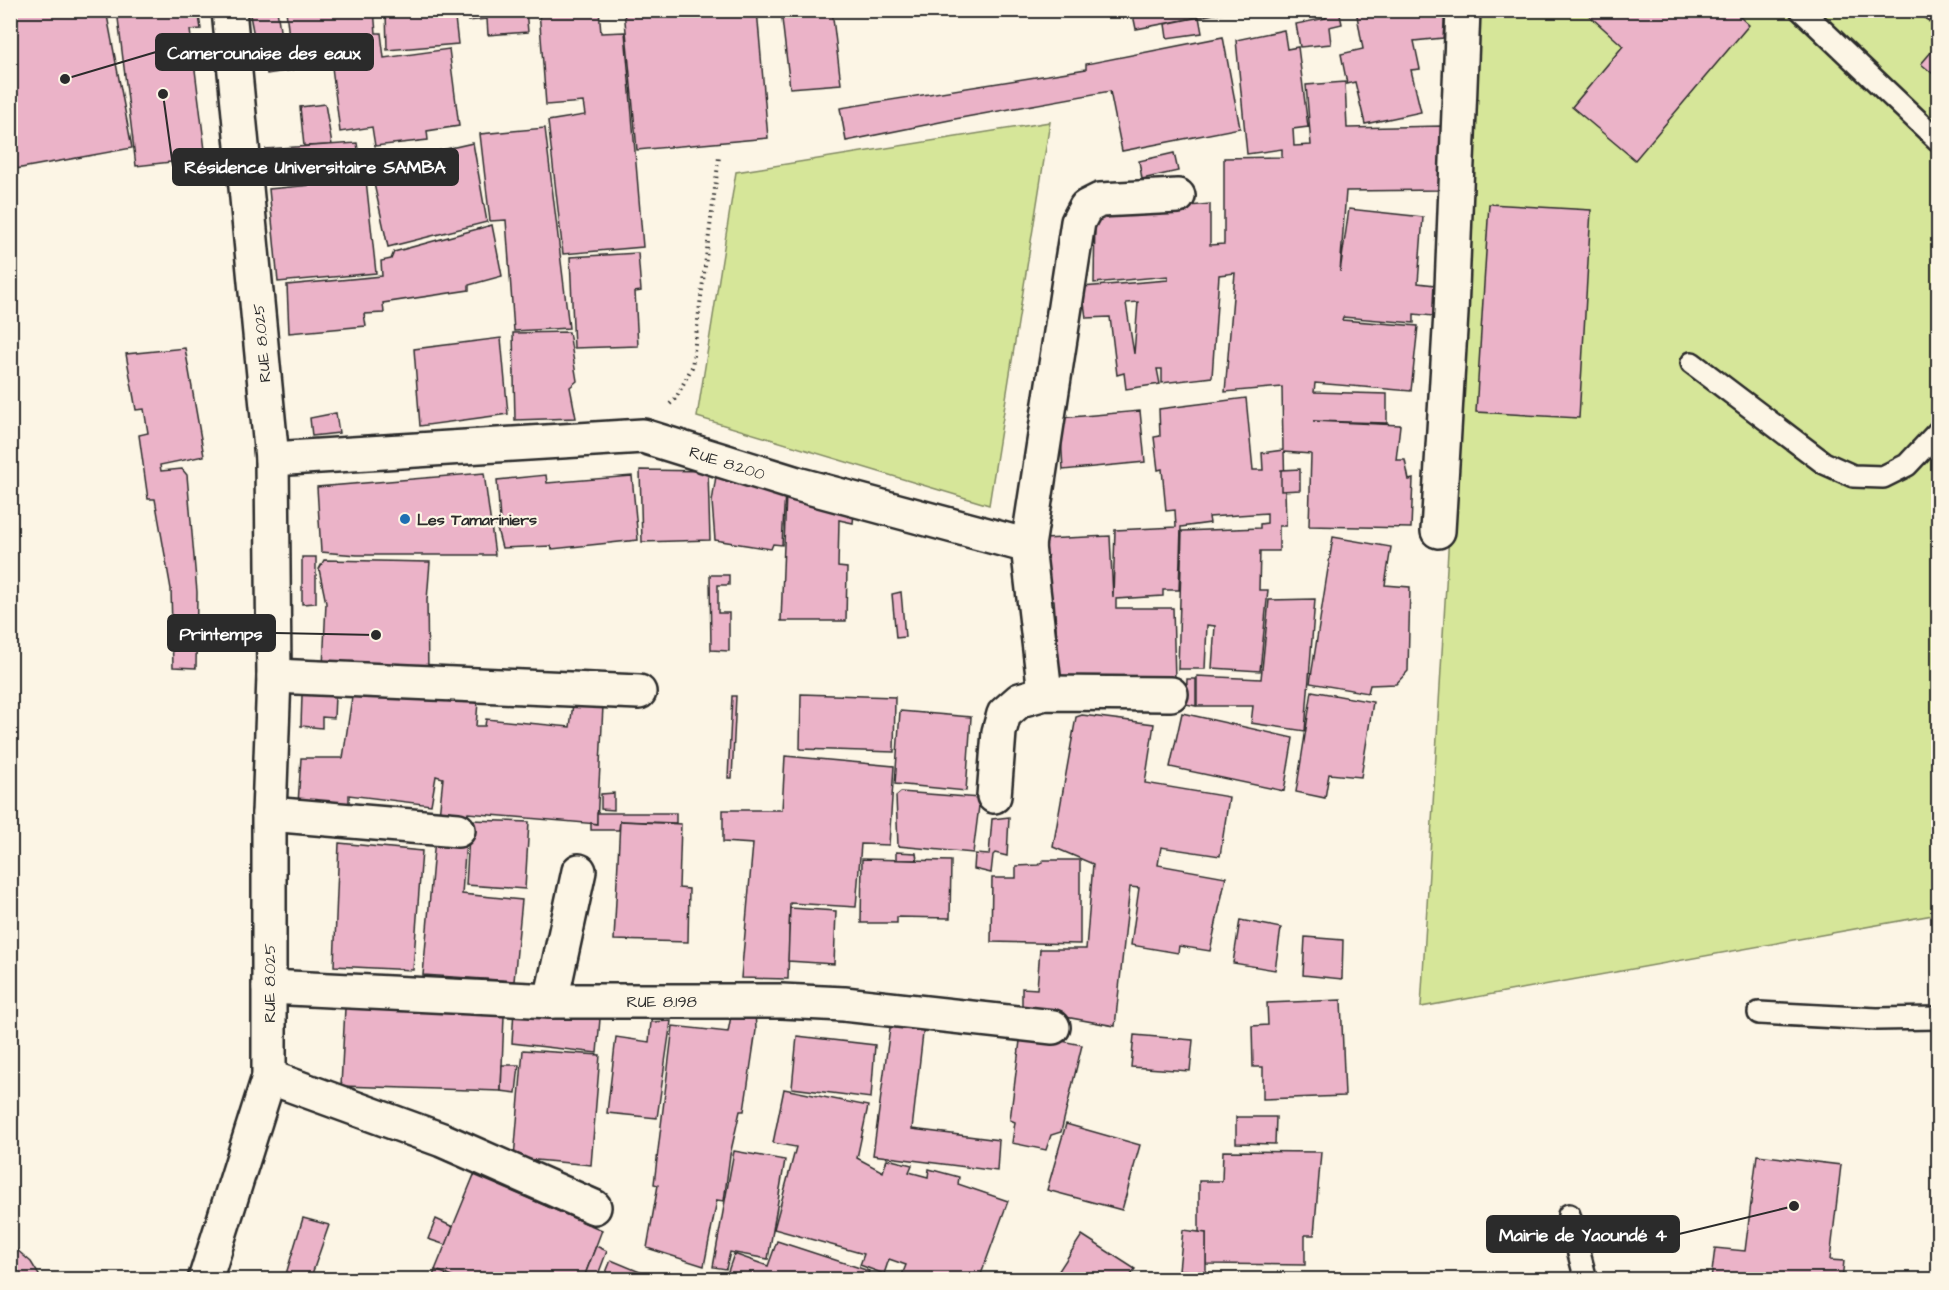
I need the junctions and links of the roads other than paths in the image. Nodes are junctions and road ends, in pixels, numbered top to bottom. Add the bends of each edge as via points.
1 (229, 10) edge
2 (1463, 10) edge
3 (1801, 10) edge
4 (1938, 140) edge
5 (1178, 196) dead end
6 (1692, 363) dead end
7 (1938, 432) edge
8 (272, 459) junction
9 (1438, 531) dead end
10 (1028, 546) junction
11 (274, 676) junction
12 (639, 692) dead end
13 (1045, 693) junction
14 (1171, 694) dead end
15 (994, 796) dead end
16 (269, 814) junction
17 (458, 830) dead end
18 (579, 871) dead end
19 (269, 987) junction
20 (551, 1001) junction
21 (1759, 1013) dead end
22 (1938, 1018) edge
23 (1053, 1028) dead end
24 (269, 1077) junction
25 (594, 1207) dead end
26 (1569, 1215) dead end
27 (206, 1280) edge
28 (1586, 1280) edge

1 - 8 street, RUE 8.025
2 - 9 street
3 - 4 lane
5 - 10 street via 1100,200 1086,207 1077,222
6 - 7 lane via 1824,463 1853,476 1883,477 1907,465
8 - 10 street, RUE 8.200 via 643,436 797,484
8 - 11 street, RUE 8.025
10 - 13 street
11 - 12 street
11 - 16 street, RUE 8.025
13 - 14 street
13 - 15 street via 1020,700 1004,714
16 - 17 street
16 - 19 street, RUE 8.025
18 - 20 street
19 - 20 street, RUE 8.198
19 - 24 street, RUE 8.025
20 - 23 street, RUE 8.198 via 844,1004
21 - 22 lane
24 - 25 street via 442,1140
24 - 27 street, RUE 8.025
26 - 28 lane

